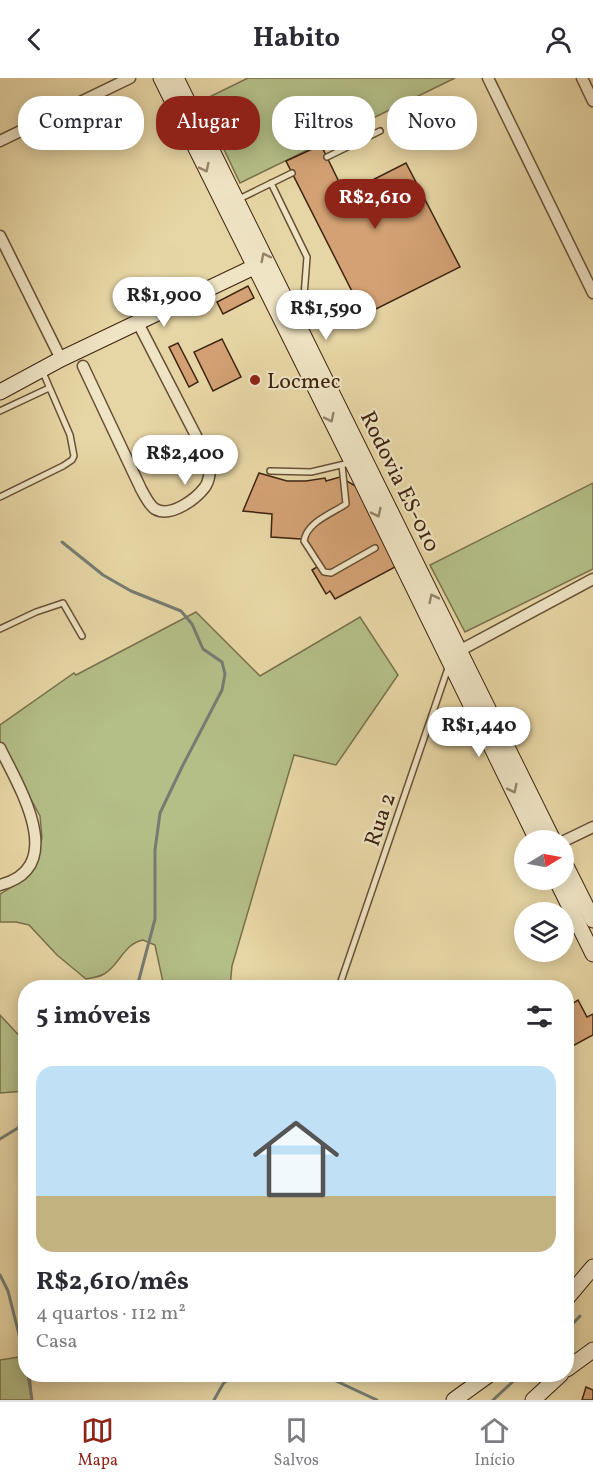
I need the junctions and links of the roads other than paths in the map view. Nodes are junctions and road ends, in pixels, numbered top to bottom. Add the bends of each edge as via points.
1 (130, 78) edge
2 (161, 78) edge
3 (176, 78) edge
4 (488, 78) edge
5 (582, 78) edge
6 (593, 101) edge
7 (380, 131) dead end
8 (0, 141) edge
9 (327, 157) dead end
10 (292, 173) dead end
11 (271, 183) junction
12 (237, 200) junction
13 (0, 236) edge
14 (254, 267) junction
15 (589, 275) edge
16 (593, 293) edge
17 (138, 323) junction
18 (302, 330) junction
19 (61, 359) junction
20 (83, 366) dead end
21 (42, 370) junction
22 (49, 388) junction
23 (0, 392) edge
24 (0, 411) edge
25 (347, 463) junction
26 (270, 471) dead end
27 (0, 497) edge
28 (375, 548) dead end
29 (593, 579) edge
30 (0, 627) edge
31 (82, 636) dead end
32 (454, 656) junction
33 (0, 748) edge
34 (593, 827) edge
35 (532, 830) edge
36 (548, 830) edge
37 (574, 836) edge
38 (574, 882) edge
39 (0, 885) edge
40 (561, 890) edge
41 (593, 920) edge
42 (593, 954) edge
43 (341, 980) edge
44 (593, 1267) edge
45 (574, 1290) edge
46 (593, 1350) edge
47 (574, 1364) edge
48 (479, 1382) edge
49 (552, 1382) edge
50 (454, 1400) edge
51 (533, 1400) edge

1 - 8 street
2 -> 14 main road, Rodovia ES-010
3 - 12 main road, Rodovia ES-010
4 - 15 street
5 - 6 street
7 - 9 lane
10 - 11 lane
11 - 12 lane
11 - 18 lane via 307,257
18 -> 12 main road, Rodovia ES-010
13 - 19 street
14 - 17 main road
14 -> 25 main road, Rodovia ES-010
15 - 16 street
17 - 19 main road
17 - 20 street via 210,463 206,486 187,504 168,511 152,507
32 -> 18 main road, Rodovia ES-010
19 - 21 main road
21 - 22 lane
21 - 23 main road
22 - 24 lane
22 - 27 lane via 70,435 74,456 63,466
25 - 26 lane via 311,472
25 - 28 lane via 346,504 309,527 304,541 324,572 331,573
25 -> 32 main road, Rodovia ES-010
29 - 32 street
30 - 31 lane via 63,603
32 -> 35 main road, Rodovia ES-010
32 - 36 main road, Rodovia ES-010
32 - 43 lane, Rua 2
33 - 39 street via 29,808 35,835 30,868
34 - 37 street
38 - 41 main road
40 - 42 main road
44 - 45 main road
46 - 47 main road
48 - 50 main road
49 - 51 main road

